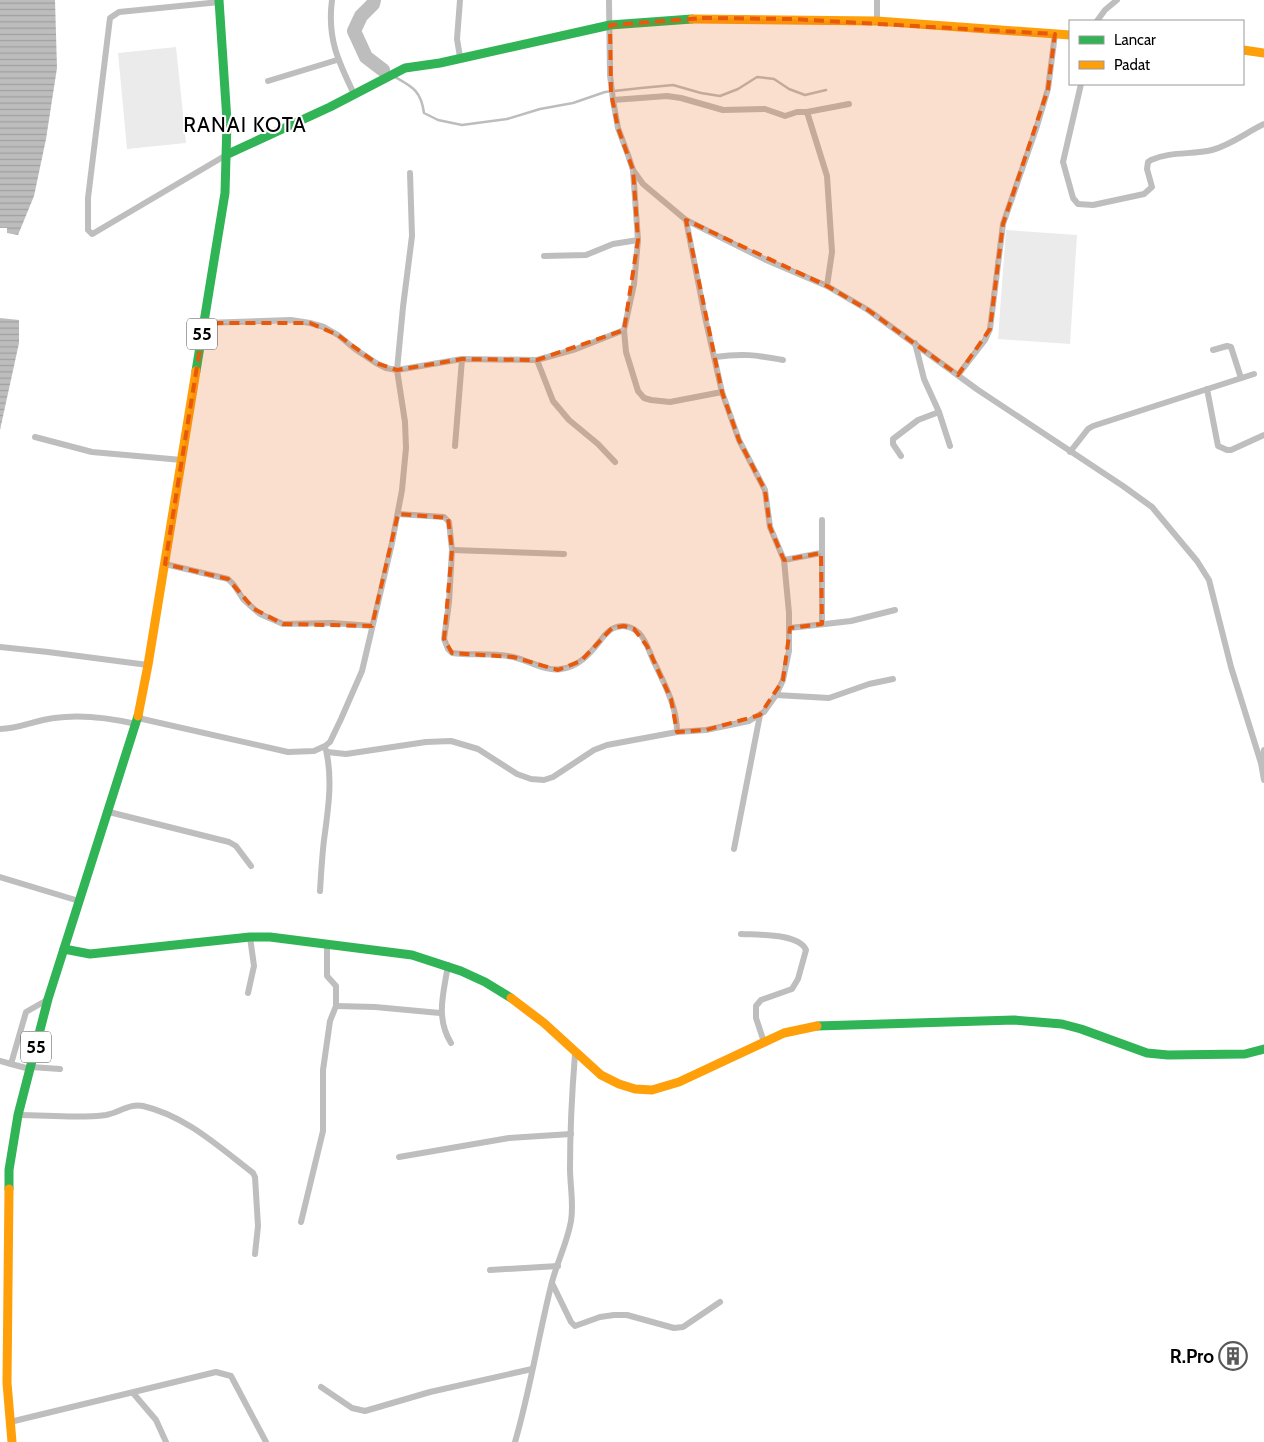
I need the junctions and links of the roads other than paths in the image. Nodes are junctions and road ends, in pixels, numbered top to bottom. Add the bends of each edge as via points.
1 (332, 0) edge
2 (460, 0) edge
3 (609, 0) edge
4 (876, 0) edge
5 (1117, 0) edge
6 (219, 1) edge
7 (1098, 20) edge
8 (877, 21) junction
9 (610, 25) junction
10 (1056, 34) junction
11 (1069, 34) edge
12 (1244, 50) edge
13 (1264, 54) edge
14 (460, 57) junction
15 (337, 60) junction
16 (268, 81) dead end
17 (1081, 85) edge
18 (354, 94) junction
19 (612, 96) junction
20 (849, 104) dead end
21 (807, 112) junction
22 (1264, 124) edge
23 (228, 154) junction
24 (634, 170) junction
25 (410, 173) dead end
26 (686, 220) junction
27 (638, 240) junction
28 (544, 256) dead end
29 (827, 286) junction
30 (204, 323) junction
31 (624, 330) junction
32 (915, 343) junction
33 (1213, 350) dead end
34 (715, 357) junction
35 (462, 359) junction
36 (537, 360) junction
37 (783, 360) dead end
38 (398, 370) junction
39 (1254, 374) dead end
40 (958, 375) junction
41 (1241, 378) junction
42 (1206, 389) junction
43 (722, 392) junction
44 (939, 412) junction
45 (1264, 435) edge
46 (35, 437) dead end
47 (455, 446) dead end
48 (950, 446) dead end
49 (1070, 452) junction
50 (901, 456) dead end
51 (182, 460) junction
52 (615, 462) dead end
53 (398, 514) junction
54 (822, 520) dead end
55 (452, 550) junction
56 (821, 553) junction
57 (564, 554) dead end
58 (784, 560) junction
59 (165, 564) junction
60 (895, 610) dead end
61 (822, 624) junction
62 (372, 626) junction
63 (790, 628) junction
64 (0, 647) edge
65 (148, 665) junction
66 (893, 679) dead end
67 (776, 694) junction
68 (760, 715) junction
69 (137, 721) junction
70 (0, 729) edge
71 (677, 732) junction
72 (326, 749) junction
73 (1264, 750) edge
74 (1261, 764) junction
75 (1264, 780) edge
76 (109, 812) junction
77 (734, 849) dead end
78 (251, 866) dead end
79 (0, 878) edge
80 (320, 890) dead end
81 (78, 902) junction
82 (741, 934) dead end
83 (250, 937) junction
84 (327, 945) junction
85 (64, 949) junction
86 (448, 965) junction
87 (248, 993) dead end
88 (48, 999) junction
89 (336, 1006) junction
90 (440, 1013) junction
91 (764, 1042) junction
92 (451, 1043) dead end
93 (1264, 1049) edge
94 (575, 1054) junction
95 (0, 1061) edge
96 (11, 1064) junction
97 (31, 1068) junction
98 (60, 1069) dead end
99 (18, 1115) junction
100 (572, 1134) junction
101 (398, 1156) dead end
102 (301, 1222) dead end
103 (4, 1232) edge
104 (255, 1254) dead end
105 (558, 1266) junction
106 (490, 1270) dead end
107 (552, 1283) junction
108 (720, 1302) dead end
109 (4, 1320) edge
110 (532, 1368) junction
111 (321, 1387) dead end
112 (133, 1393) junction
113 (10, 1422) junction
114 (12, 1442) edge
115 (166, 1442) edge
116 (266, 1442) edge
117 (515, 1442) edge

1 - 15 street via 331,24
2 - 14 street via 457,39
3 - 9 street
4 - 8 street
5 - 7 street
6 - 23 main road, 55
6 - 23 street via 119,12 110,18 88,198 88,230 94,233
8 - 9 main road via 702,18
8 - 10 main road
9 - 14 main road
9 - 19 street
10 - 11 main road
10 - 40 street via 1048,89 1002,224 990,329
12 - 13 main road
14 - 18 main road via 404,68
15 - 16 street
15 - 18 street
17 - 22 street via 1063,162 1071,193 1078,204 1093,205 1144,194 1152,187 1147,169 1151,160 1174,153 1211,150
18 - 23 main road
19 - 21 street via 667,96 723,110 765,109 785,116
19 - 24 street via 618,128
20 - 21 street
21 - 29 street via 827,176 832,252
23 - 30 main road, 55 via 225,193
24 - 26 street via 654,195
24 - 27 street
25 - 38 street via 412,236
26 - 29 street
26 - 34 street
27 - 28 street via 613,244 586,256
27 - 31 street via 634,284
29 - 32 street
30 - 38 street via 291,320 310,323 338,335 376,363
30 - 51 main road, 55
31 - 36 street
31 - 43 street via 631,372 638,392 644,398 670,402
32 - 40 street
32 - 44 street via 924,379
33 - 41 street via 1232,347
34 - 37 street via 751,354
34 - 43 street
35 - 36 street
35 - 38 street
35 - 47 street
36 - 52 street via 553,401
38 - 53 street via 406,448
39 - 41 street
40 - 49 street
41 - 42 street
42 - 45 street via 1218,446 1227,450 1236,448
42 - 49 street via 1093,426
43 - 58 street via 739,440 766,490 770,527
44 - 48 street
44 - 50 street via 918,420 893,439
46 - 51 street via 92,452
49 - 74 street via 1152,507 1209,580
51 - 59 main road, 55
53 - 55 street via 444,517 450,526
53 - 62 street
54 - 56 street
55 - 57 street
55 - 71 street via 444,639 448,649 459,654 490,653 513,657 558,670 581,661 612,628 624,626 634,629 647,646 671,699
56 - 58 street
56 - 61 street
58 - 63 street
59 - 62 street via 228,579 254,609 283,624
59 - 65 main road, 55
60 - 61 street via 851,621
61 - 63 street
62 - 72 street via 362,671
63 - 67 street via 787,667
64 - 65 street
65 - 69 main road, 55
66 - 67 street via 829,698
67 - 68 street
68 - 71 street via 749,721 706,730
68 - 77 street
69 - 70 street via 65,717
69 - 72 street via 288,752
69 - 76 main road, 55
71 - 72 street via 600,747 553,778 544,780 517,774 478,749 451,741 346,754
72 - 80 street via 329,810
73 - 74 street
74 - 75 street
76 - 78 street via 229,842
76 - 81 main road, 55
79 - 81 street
81 - 85 main road, 55
82 - 91 street via 785,937 800,942 806,950 792,989 761,1000 756,1006 756,1018
83 - 84 main road via 285,938
83 - 85 main road via 90,954
83 - 87 street via 254,966
84 - 86 main road via 412,955
84 - 89 street via 327,976 336,986
85 - 88 main road, 55
86 - 90 street
86 - 94 main road via 508,996
88 - 96 street via 26,1012
88 - 97 main road, 55
89 - 90 street
89 - 102 street via 330,1021 323,1070 323,1131
90 - 92 street
91 - 93 main road via 810,1026 1014,1020 1062,1024 1147,1053 1245,1054
91 - 94 main road via 679,1082 652,1090 619,1084 601,1075
94 - 100 street
95 - 96 street
96 - 97 street
97 - 98 street
97 - 99 main road, 55
99 - 103 main road, 55
99 - 104 street via 107,1114 142,1106 189,1125 253,1173 258,1226
100 - 101 street via 510,1138
100 - 105 street via 572,1214
103 - 109 main road, 55
105 - 106 street
105 - 107 street
107 - 108 street via 575,1326 600,1317 627,1315 674,1328 683,1327
107 - 110 street
109 - 113 main road, 55
110 - 111 street via 365,1411 352,1408
110 - 117 street
112 - 113 street
112 - 115 street via 156,1420
112 - 116 street via 216,1372 227,1374
113 - 114 main road, 55

